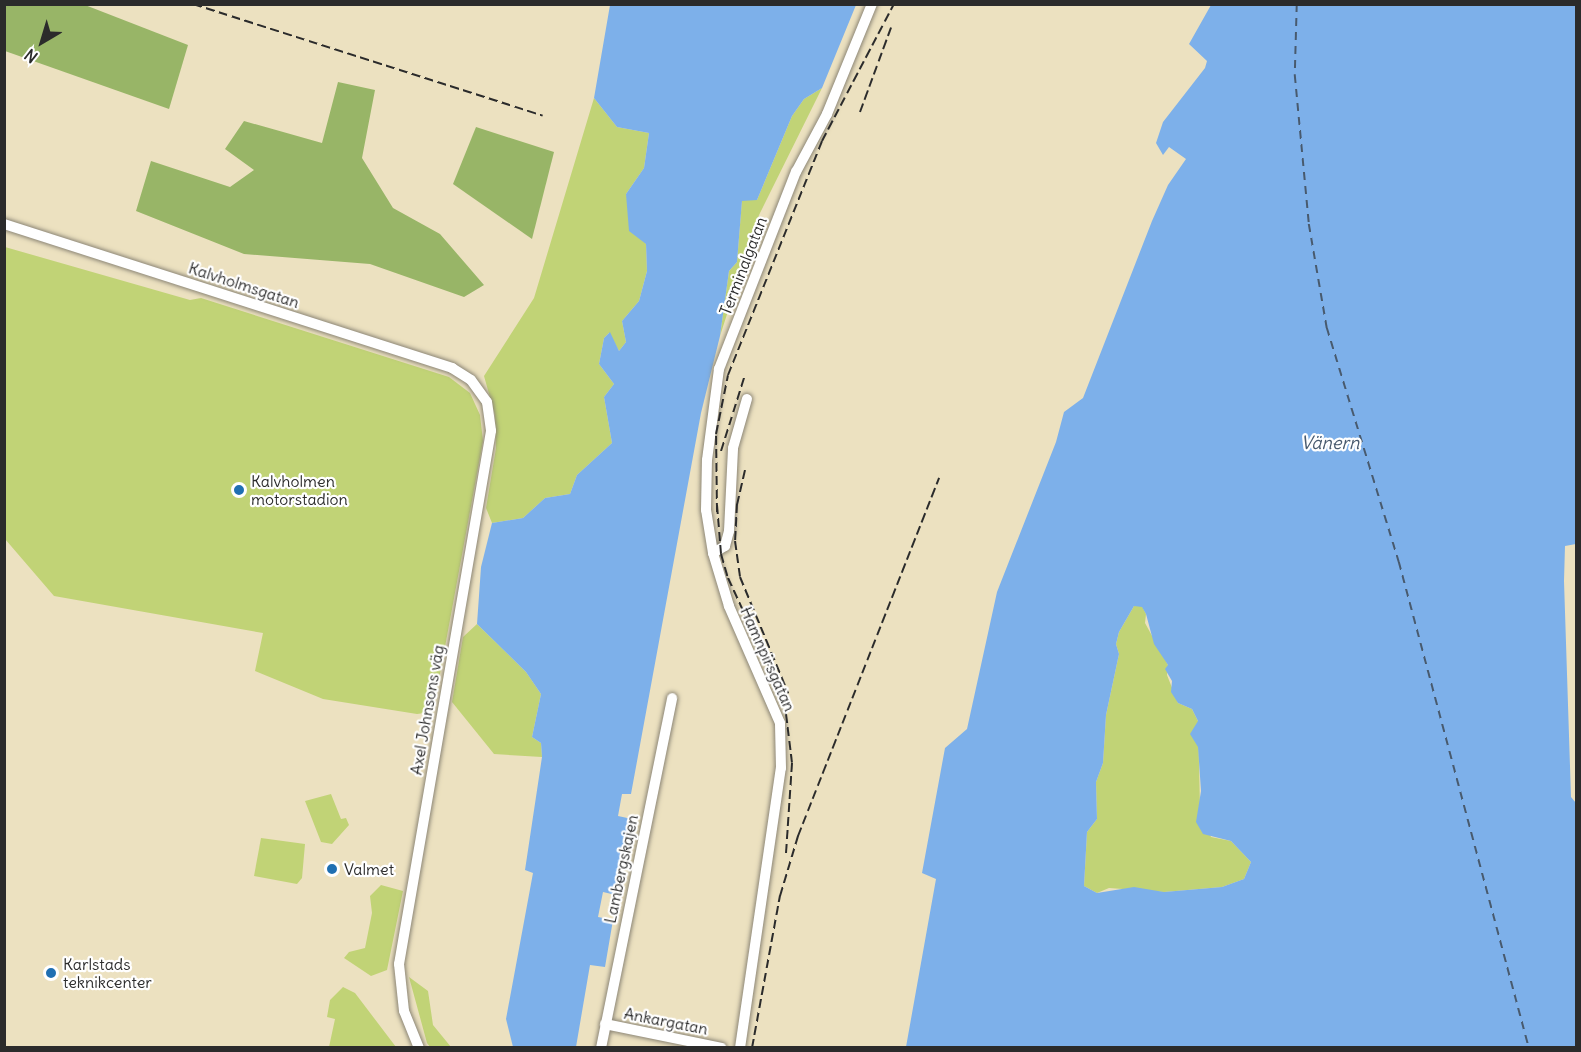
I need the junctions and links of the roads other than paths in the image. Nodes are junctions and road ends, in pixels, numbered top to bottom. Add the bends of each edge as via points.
1 (872, 4) edge
2 (4, 224) edge
3 (471, 380) joint
4 (747, 399) dead end
5 (713, 553) junction
6 (672, 698) dead end
7 (605, 1024) junction
8 (419, 1047) edge
9 (601, 1047) edge
10 (722, 1047) edge
11 (740, 1047) edge

1 - 5 street, Terminalgatan via 827,114 796,172 719,369 707,460 706,510
2 - 3 street, Kalvholmsgatan via 452,368
3 - 8 street, Axel Johnsons väg via 487,402 491,430 399,964 404,1011
4 - 5 street via 733,448 729,531 725,546
5 - 11 street, Hamnpirsgatan via 729,606 780,723 779,796
6 - 7 street, Lambergskajen
7 - 9 street, Lambergskajen
7 - 10 street, Ankargatan

